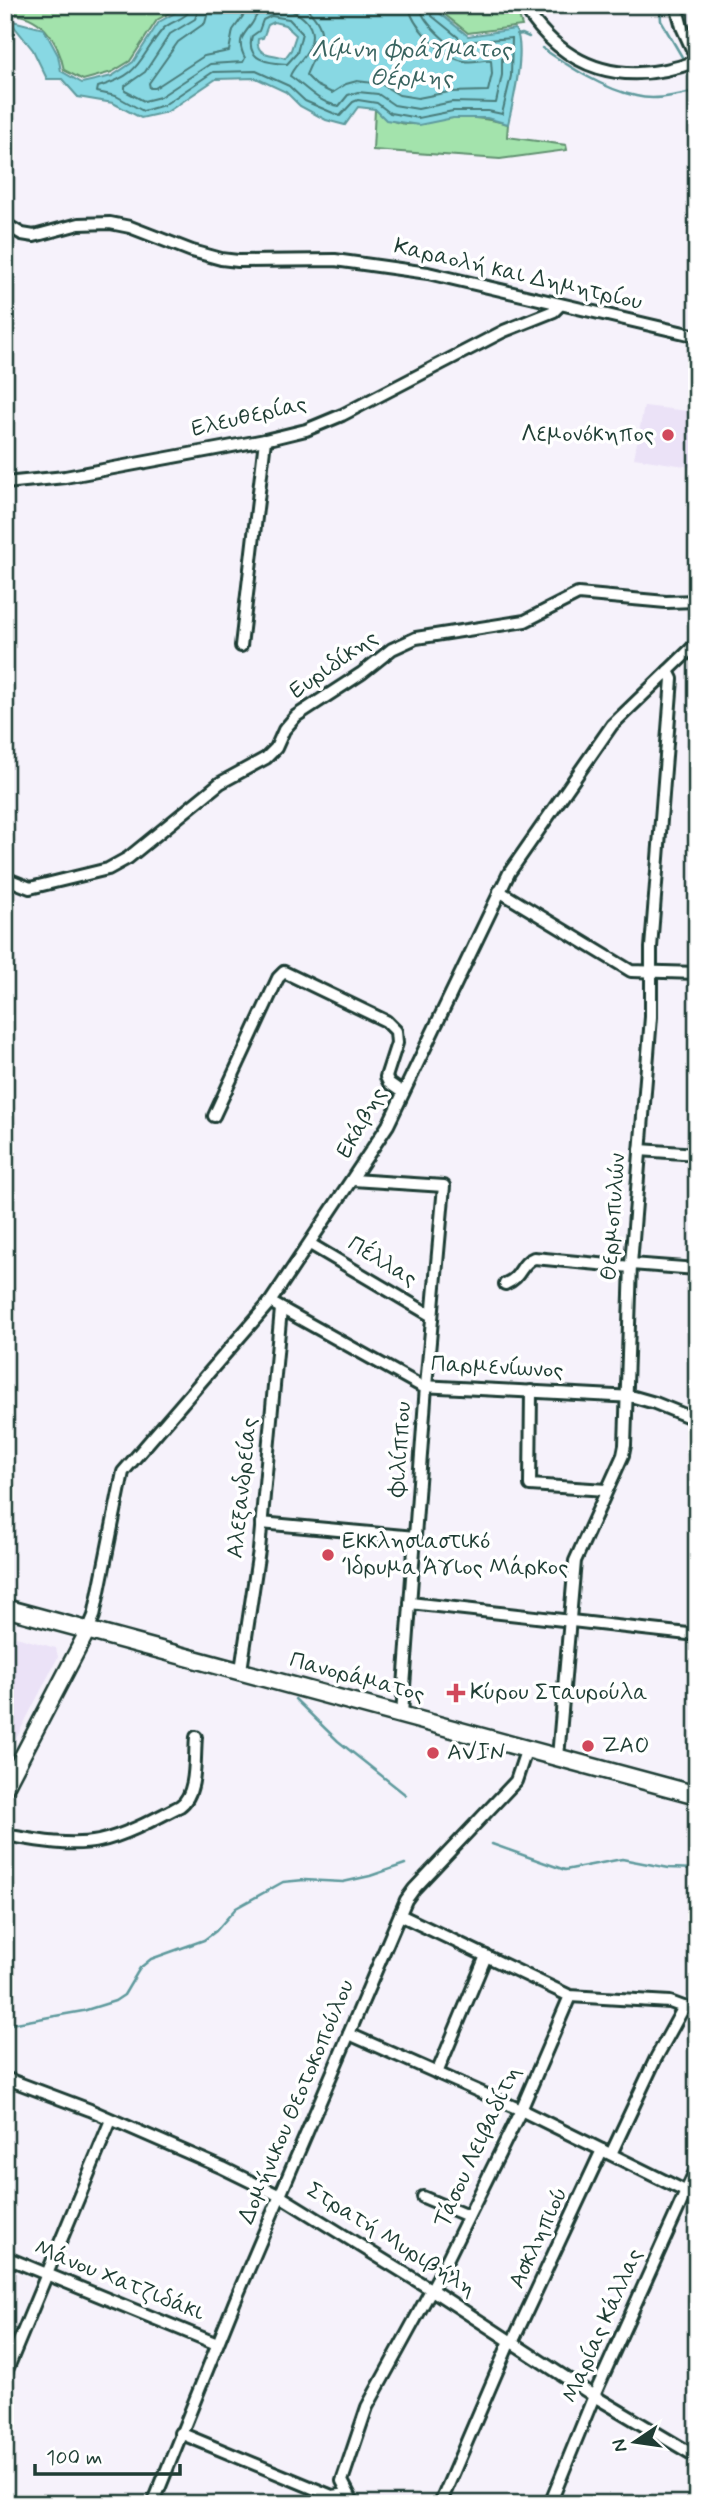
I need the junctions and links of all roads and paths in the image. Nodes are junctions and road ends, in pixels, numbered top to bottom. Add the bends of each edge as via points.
1 (523, 5) edge
2 (676, 5) edge
3 (697, 60) edge
4 (5, 224) edge
5 (560, 304) junction
6 (697, 336) edge
7 (265, 440) junction
8 (5, 483) edge
9 (697, 601) edge
10 (697, 643) edge
11 (241, 646) dead end
12 (668, 671) junction
13 (5, 878) edge
14 (499, 891) junction
15 (697, 972) edge
16 (652, 973) junction
17 (403, 1093) junction
18 (214, 1116) dead end
19 (640, 1150) junction
20 (697, 1154) edge
21 (353, 1180) junction
22 (310, 1244) junction
23 (631, 1265) junction
24 (697, 1269) edge
25 (505, 1284) dead end
26 (270, 1302) junction
27 (281, 1309) junction
28 (432, 1316) junction
29 (426, 1387) junction
30 (531, 1391) junction
31 (627, 1396) junction
32 (697, 1420) edge
33 (606, 1490) junction
34 (261, 1523) junction
35 (415, 1537) junction
36 (410, 1603) junction
37 (5, 1608) edge
38 (569, 1621) junction
39 (88, 1630) junction
40 (697, 1635) edge
41 (241, 1670) junction
42 (402, 1714) junction
43 (196, 1737) dead end
44 (527, 1748) junction
45 (558, 1757) junction
46 (5, 1789) edge
47 (697, 1794) edge
48 (5, 1835) edge
49 (400, 1915) junction
50 (486, 1956) junction
51 (570, 1996) junction
52 (684, 2007) junction
53 (697, 2012) edge
54 (349, 2034) junction
55 (437, 2073) junction
56 (5, 2078) edge
57 (521, 2110) junction
58 (111, 2120) junction
59 (607, 2152) junction
60 (697, 2166) edge
61 (686, 2191) junction
62 (280, 2196) junction
63 (423, 2197) dead end
64 (697, 2197) edge
65 (468, 2216) junction
66 (5, 2257) edge
67 (46, 2273) junction
68 (432, 2290) junction
69 (511, 2342) junction
70 (217, 2344) junction
71 (5, 2375) edge
72 (594, 2396) junction
73 (180, 2433) junction
74 (697, 2457) edge
75 (351, 2499) edge
76 (153, 2504) edge
77 (440, 2504) edge
78 (550, 2504) edge

1 - 3 street via 540,35 584,62 613,73 658,71
2 - 3 street
4 - 5 street, Καραολή και Δημητρίου via 34,236 70,226 110,223 221,259 376,265
5 - 6 street, Καραολή και Δημητρίου
5 - 7 street, Ελευθερίας via 554,311 504,331 323,423
7 - 8 street, Ελευθερίας via 65,477
7 - 11 street
9 - 13 street, Ευριδίκης via 578,594 525,621 416,638 296,716 266,758 220,783 128,858 108,869 30,888
10 - 12 street, Εκάβης
12 - 14 street, Εκάβης via 612,725
12 - 16 street, Θερμοπυλών
14 - 16 street via 631,971
14 - 17 street, Εκάβης
15 - 16 street
16 - 19 street, Θερμοπυλών
17 - 18 street via 386,1077 397,1043 396,1031 386,1021 284,972
17 - 21 street, Εκάβης
19 - 20 street
19 - 23 street, Θερμοπυλών
21 - 22 street, Εκάβης
21 - 28 street, Φιλίππου via 444,1186
22 - 26 street, Εκάβης
22 - 28 street, Πέλλας
23 - 24 street
23 - 25 street via 534,1258 516,1279
23 - 31 street, Θερμοπυλών
26 - 27 street, Παρμενίωνος
26 - 39 street, Εκάβης via 123,1472
27 - 29 street, Παρμενίωνος
27 - 34 street, Αλεξανδρείας
28 - 29 street, Φιλίππου
29 - 30 street, Παρμενίωνος
29 - 35 street, Φιλίππου
30 - 31 street, Παρμενίωνος
30 - 33 street via 530,1485
31 - 32 street, Παρμενίωνος
31 - 33 street, Θερμοπυλών via 624,1451
33 - 38 street, Θερμοπυλών via 575,1561
34 - 35 street
34 - 41 street, Αλεξανδρείας
35 - 36 street, Φιλίππου
36 - 38 street
36 - 42 street, Φιλίππου
37 - 39 main road, Πανοράματος
38 - 40 street
38 - 45 street, Θερμοπυλών
39 - 41 main road, Πανοράματος
39 - 46 street
41 - 42 main road, Πανοράματος
42 - 44 main road, Πανοράματος
43 - 48 street via 191,1789 180,1806 94,1842
44 - 45 main road, Πανοράματος
44 - 49 street, Δομήνικου Θεοτοκοπούλου via 516,1781 414,1889
45 - 47 main road, Πανοράματος
49 - 50 street
49 - 54 street, Δομήνικου Θεοτοκοπούλου
50 - 51 street
50 - 55 street
51 - 52 street via 670,2002
51 - 57 street, Τάσου Λειβαδίτη
52 - 53 street
52 - 59 street, Ασκληπιού
54 - 55 street
54 - 62 street, Δομήνικου Θεοτοκοπούλου
55 - 57 street
56 - 58 street, Στρατή Μυριβήλη
57 - 59 street
57 - 65 street, Τάσου Λειβαδίτη
58 - 62 street, Στρατή Μυριβήλη
58 - 67 street
59 - 61 street
59 - 69 street, Ασκληπιού
60 - 61 street, Μαρίας Κάλλας
61 - 64 street
61 - 72 street, Μαρίας Κάλλας
62 - 68 street, Στρατή Μυριβήλη
62 - 70 street, Δομήνικου Θεοτοκοπούλου
63 - 65 street
65 - 68 street, Τάσου Λειβαδίτη
66 - 67 street, Μάνου Χατζιδάκι
67 - 70 street, Μάνου Χατζιδάκι
67 - 71 street
68 - 69 street, Στρατή Μυριβήλη
68 - 75 street, Τάσου Λειβαδίτη via 367,2407 342,2481
69 - 72 street, Στρατή Μυριβήλη
69 - 77 street, Ασκληπιού
70 - 73 street, Δομήνικου Θεοτοκοπούλου
72 - 74 street, Στρατή Μυριβήλη
72 - 78 street, Μαρίας Κάλλας
73 - 75 street via 332,2496
73 - 76 street, Δομήνικου Θεοτοκοπούλου

